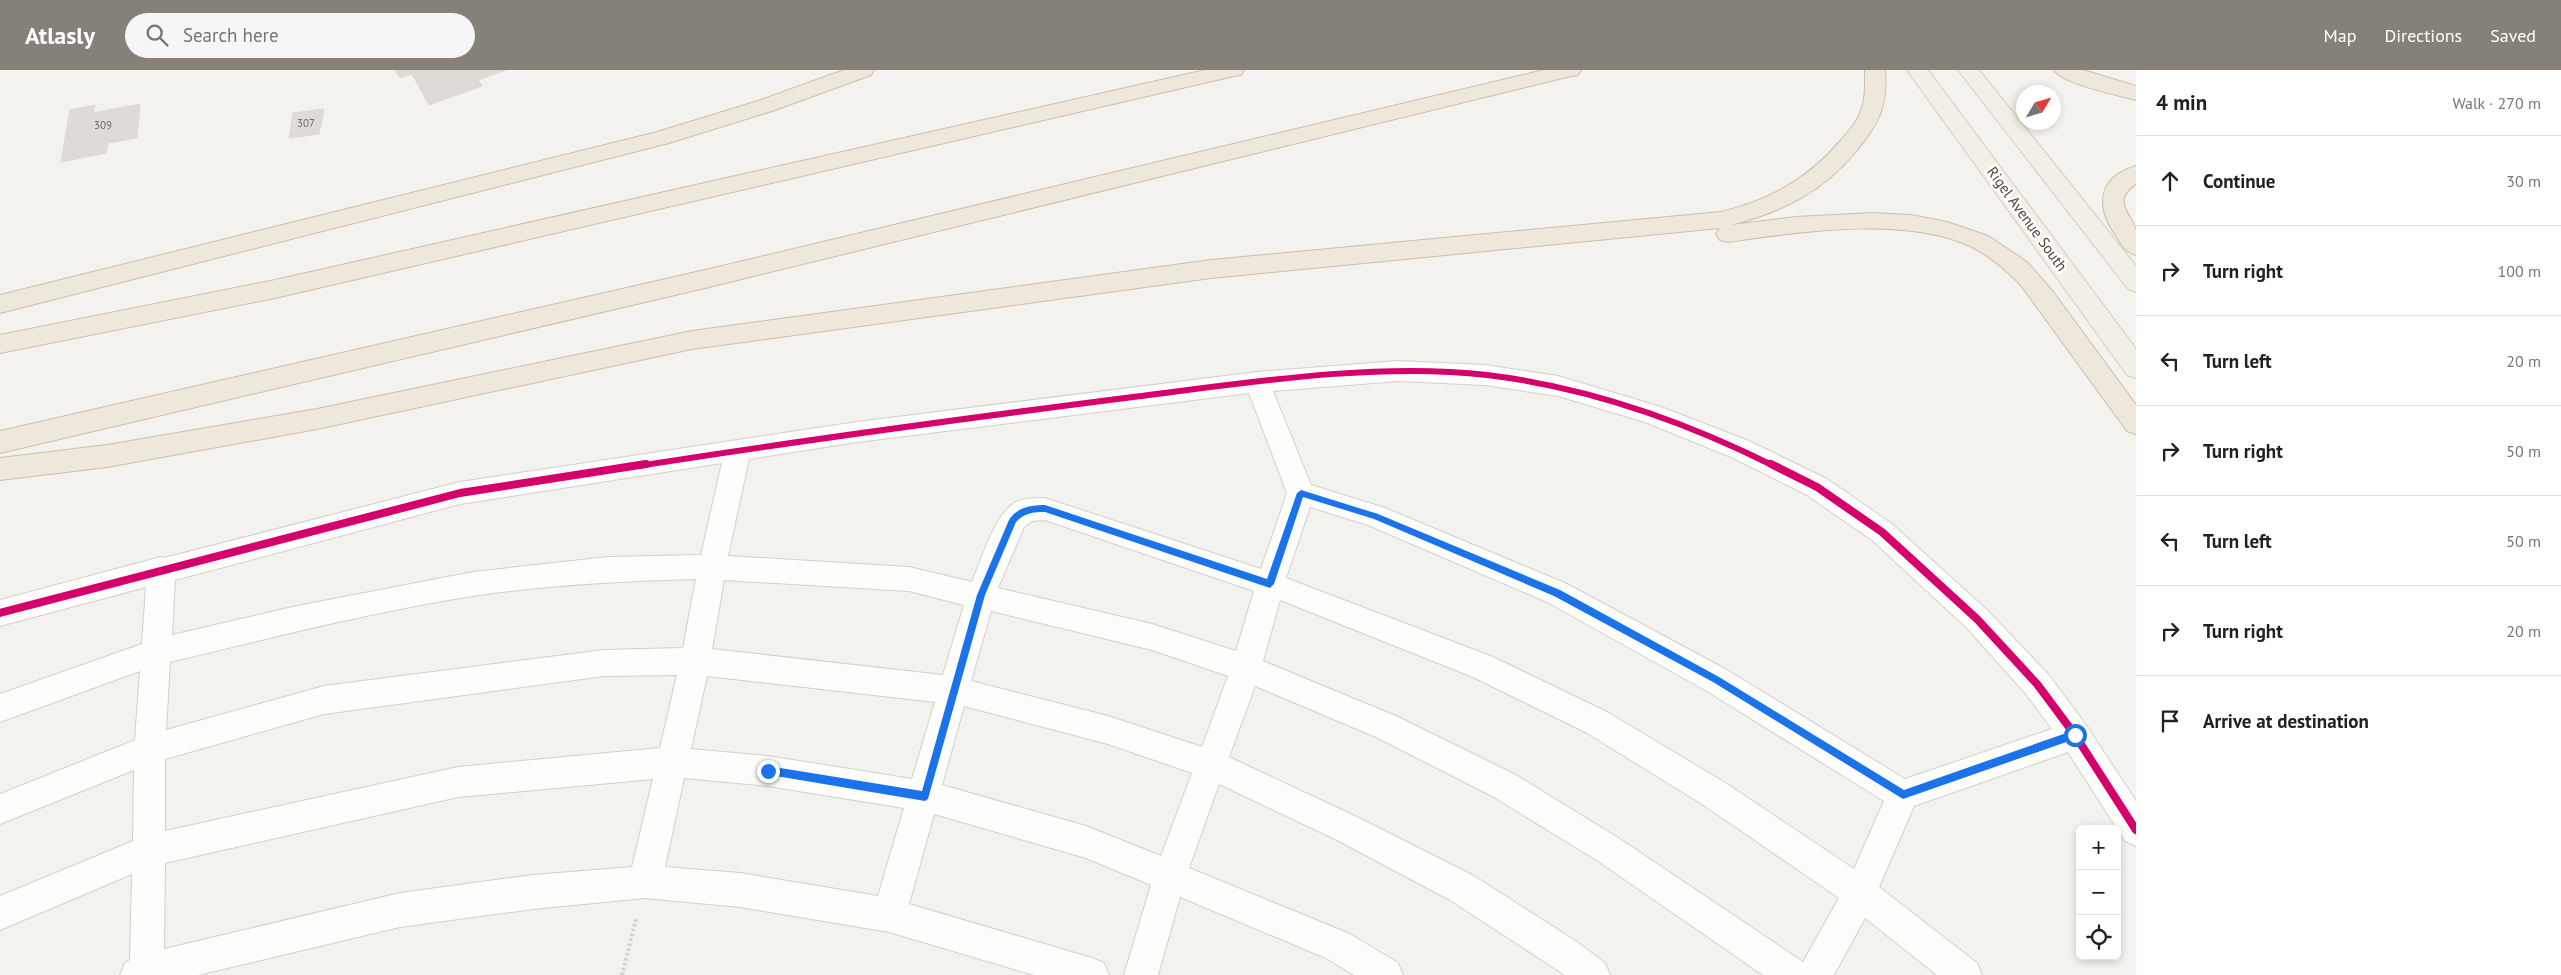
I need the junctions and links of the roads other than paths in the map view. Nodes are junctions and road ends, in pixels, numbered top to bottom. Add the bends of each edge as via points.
1 (864, 70) edge
2 (1234, 70) edge
3 (1571, 70) edge
4 (1875, 70) edge
5 (1917, 70) edge
6 (2064, 70) edge
7 (1974, 77) edge
8 (2136, 93) edge
9 (2136, 174) edge
10 (2136, 247) edge
11 (1414, 248) junction
12 (2136, 283) edge
13 (0, 304) edge
14 (0, 344) edge
15 (2136, 368) edge
16 (1257, 382) junction
17 (2136, 424) edge
18 (0, 442) edge
19 (738, 450) junction
20 (0, 469) edge
21 (1301, 493) junction
22 (712, 567) junction
23 (161, 569) junction
24 (1270, 584) junction
25 (981, 595) junction
26 (0, 612) edge
27 (157, 652) junction
28 (695, 660) junction
29 (1246, 668) junction
30 (954, 690) junction
31 (0, 708) edge
32 (2075, 735) junction
33 (150, 749) junction
34 (673, 762) junction
35 (1210, 764) junction
36 (1903, 795) junction
37 (925, 796) junction
38 (0, 809) edge
39 (2136, 830) edge
40 (148, 851) junction
41 (1170, 876) junction
42 (645, 882) junction
43 (1860, 893) junction
44 (0, 913) edge
45 (889, 915) junction
46 (142, 973) edge
47 (1092, 975) edge
48 (1141, 975) edge
49 (1386, 975) edge
50 (1593, 975) edge
51 (1793, 975) edge
52 (1815, 975) edge
53 (1964, 975) edge

1 - 13 highway via 766,106 661,138
2 - 14 highway via 294,285
3 - 18 highway via 714,277
4 - 11 highway via 1876,93 1872,110 1836,163 1796,194 1757,212 1721,220 1664,226
5 - 15 main road, Rigel Avenue South
6 - 8 highway via 2080,78
7 - 12 main road
9 - 10 highway via 2125,180 2112,204 2115,220
11 - 17 highway via 1701,238 1832,224 1899,222 1940,227 1964,234 2008,258 2040,290
11 - 20 highway via 1211,269 692,340 316,419 108,456
16 - 19 street
16 - 21 street
16 - 32 street via 1398,370 1486,375 1558,386 1652,414 1740,449 1817,487 1882,532 1977,619 2037,684
19 - 22 street
19 - 23 street via 460,493
21 - 24 street
21 - 36 street via 1376,516 1557,593 1716,680
22 - 25 street via 909,579
22 - 27 street via 608,569 473,584 297,619
22 - 28 street
23 - 26 street
23 - 27 street
24 - 25 street via 1045,508 1034,508 1019,513 1013,520
24 - 29 street
24 - 43 street via 1484,667 1598,723 1716,795
25 - 29 street via 1152,637
25 - 30 street
27 - 31 street
27 - 33 street
28 - 30 street
28 - 33 street via 604,663 324,700
28 - 34 street
29 - 35 street
29 - 51 street via 1387,727 1504,786 1609,850
30 - 35 street via 1108,730
30 - 37 street
32 - 36 street
32 - 39 street
33 - 38 street
33 - 40 street
34 - 37 street via 768,771
34 - 40 street via 458,782
34 - 42 street
35 - 41 street
35 - 50 street via 1348,829 1462,888
36 - 43 street
37 - 41 street via 1086,842
37 - 45 street
40 - 44 street
40 - 46 street
41 - 48 street
41 - 49 street via 1338,946
42 - 45 street via 740,890
42 - 46 street via 533,892 400,910
43 - 52 street
43 - 53 street
45 - 47 street

